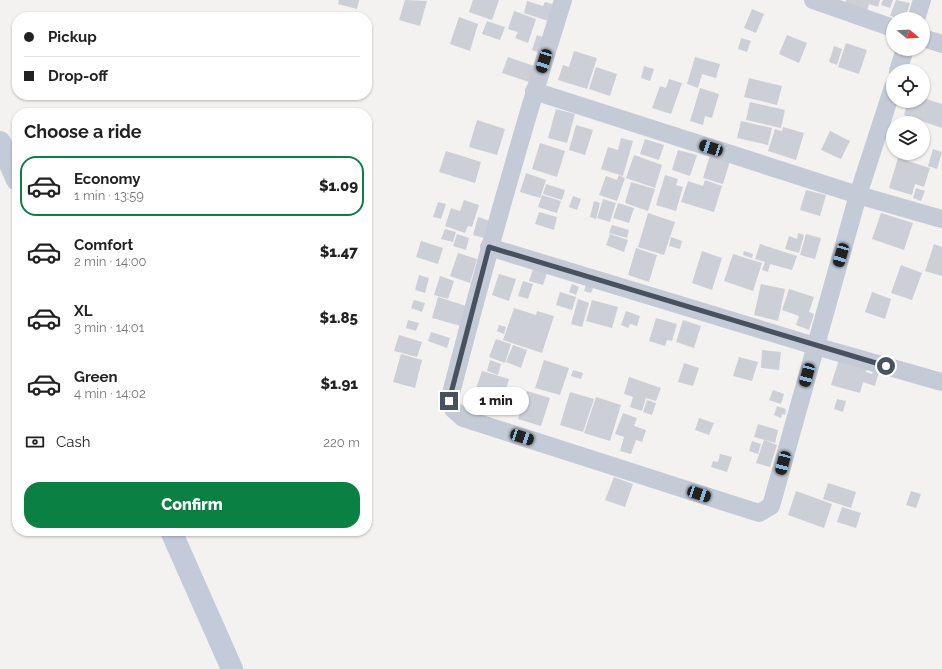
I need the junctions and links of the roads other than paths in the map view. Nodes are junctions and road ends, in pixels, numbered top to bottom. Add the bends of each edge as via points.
1 (563, 0) edge
2 (812, 0) edge
3 (922, 0) edge
4 (918, 12) edge
5 (886, 26) edge
6 (930, 40) edge
7 (942, 44) edge
8 (534, 91) junction
9 (886, 108) edge
10 (0, 142) edge
11 (12, 169) edge
12 (858, 195) junction
13 (942, 220) edge
14 (489, 247) junction
15 (815, 346) junction
16 (942, 382) edge
17 (173, 536) edge
18 (232, 669) edge

1 - 8 street
2 - 5 street
3 - 4 street
6 - 7 street
8 - 12 street
8 - 14 street
9 - 12 street
10 - 11 main road
12 - 13 street
12 - 15 street
14 - 15 street
14 - 15 street via 449,401 453,409 463,418 758,514 770,506
15 - 16 street
17 - 18 main road

